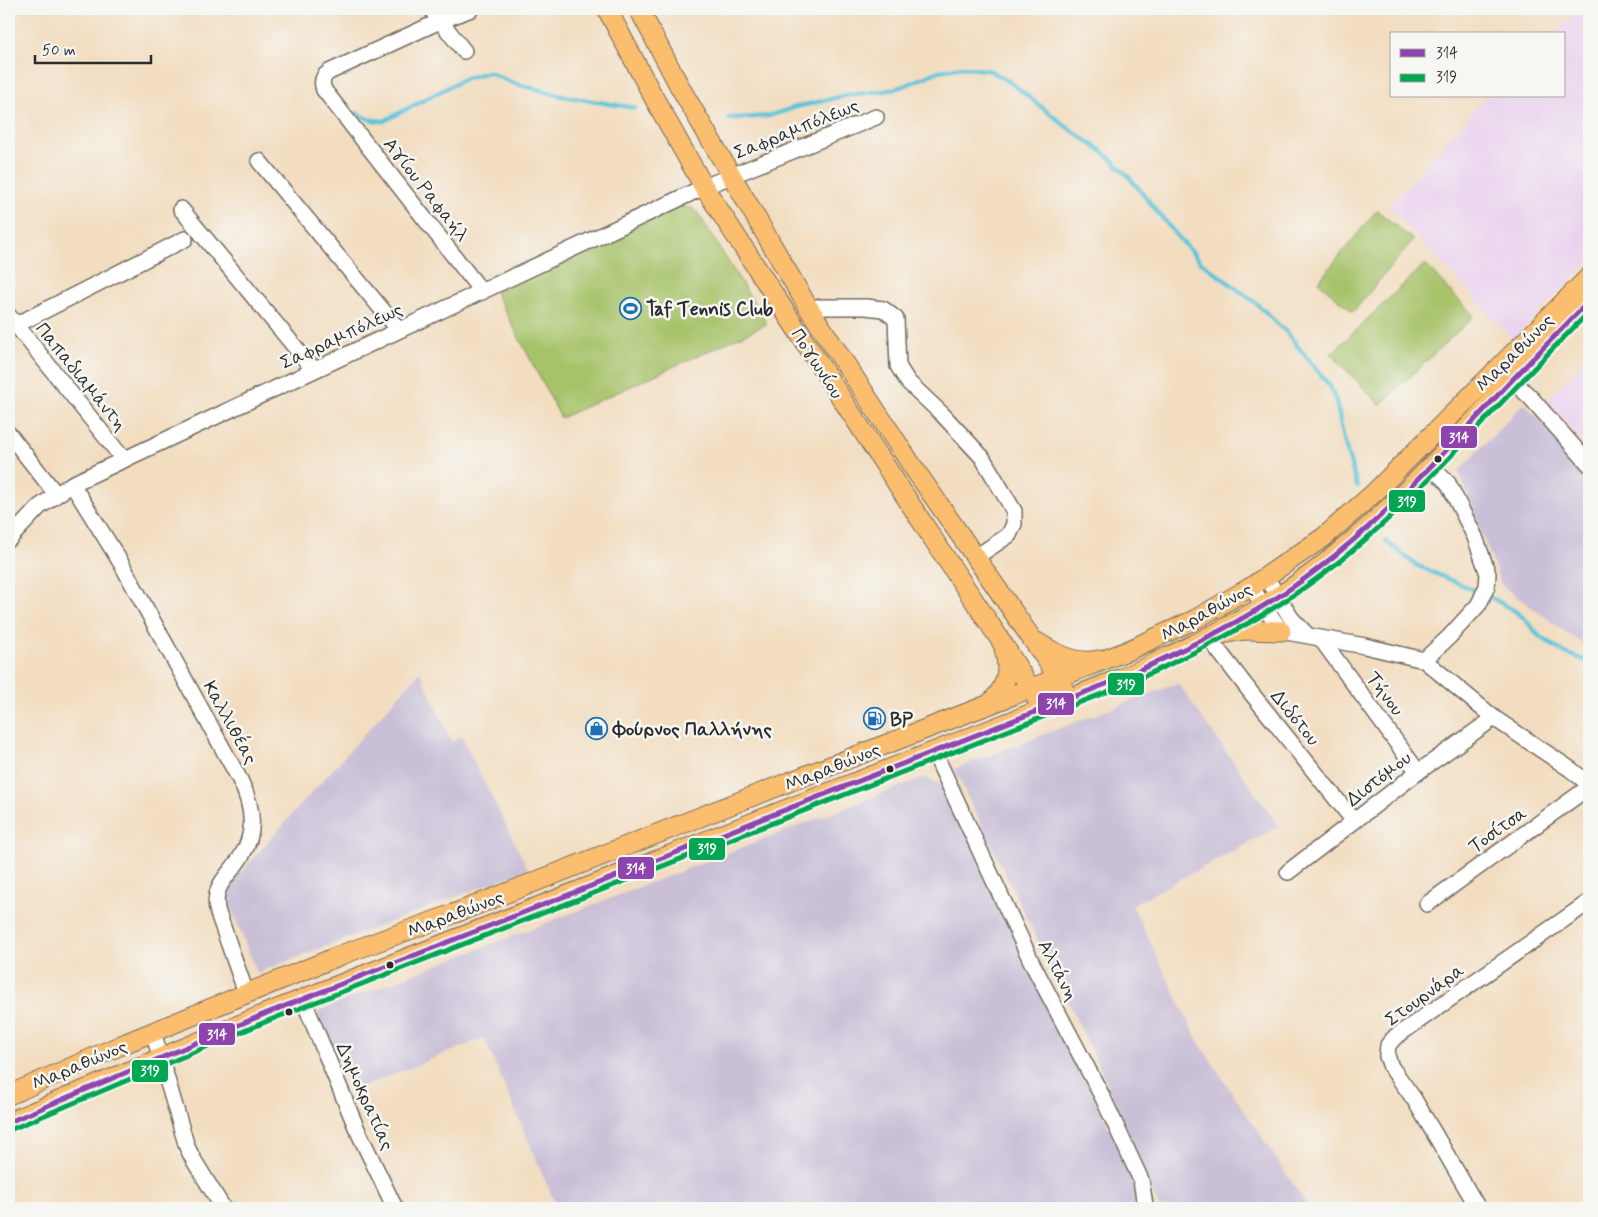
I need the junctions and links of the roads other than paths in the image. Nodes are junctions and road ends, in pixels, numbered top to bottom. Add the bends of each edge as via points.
1 (430, 9) edge
2 (471, 9) edge
3 (607, 9) edge
4 (639, 9) edge
5 (440, 21) junction
6 (464, 51) dead end
7 (876, 117) dead end
8 (259, 161) dead end
9 (732, 176) junction
10 (704, 187) junction
11 (181, 209) dead end
12 (184, 240) dead end
13 (1589, 277) edge
14 (482, 292) junction
15 (1589, 302) edge
16 (808, 307) junction
17 (12, 321) edge
18 (399, 330) junction
19 (314, 370) junction
20 (1512, 380) junction
21 (9, 434) edge
22 (124, 460) junction
23 (1589, 464) edge
24 (1431, 467) junction
25 (72, 484) junction
26 (56, 494) junction
27 (9, 539) edge
28 (976, 557) junction
29 (1258, 582) junction
30 (1270, 601) junction
31 (1281, 631) junction
32 (1030, 637) junction
33 (1208, 637) junction
34 (1314, 637) junction
35 (1001, 641) junction
36 (1114, 657) junction
37 (1424, 660) junction
38 (1058, 679) junction
39 (1031, 688) junction
40 (1069, 699) junction
41 (987, 705) junction
42 (1043, 708) junction
43 (1494, 718) junction
44 (934, 752) junction
45 (1418, 772) junction
46 (1589, 786) edge
47 (1354, 821) junction
48 (1288, 872) dead end
49 (1589, 902) edge
50 (1427, 904) dead end
51 (246, 993) junction
52 (302, 1000) junction
53 (153, 1032) junction
54 (161, 1057) junction
55 (9, 1094) edge
56 (9, 1122) edge
57 (1144, 1207) edge
58 (223, 1208) edge
59 (395, 1208) edge
60 (1478, 1208) edge

1 - 5 street
2 - 5 street
3 - 10 main road, Πογωνίου
4 - 9 main road, Πογωνίου
5 - 6 street
5 - 14 street, Αγίου Ραφαήλ via 325,75 322,85
7 - 9 street, Σαφραμπόλεως
8 - 18 street
9 - 10 street, Σαφραμπόλεως
9 - 16 main road, Πογωνίου
10 - 14 street, Σαφραμπόλεως
10 - 35 main road, Πογωνίου
11 - 19 street
12 - 17 street
13 - 29 main road, Μαραθώνος via 1375,492 1324,537
14 - 18 street, Σαφραμπόλεως
15 - 20 main road, Μαραθώνος
16 - 28 main road, Πογωνίου
16 - 28 street via 866,306 883,309 896,319 898,366 908,382 982,457 1014,511 1014,524 1009,535
17 - 22 street, Παπαδιαμάντη
18 - 19 street, Σαφραμπόλεως
19 - 22 street, Σαφραμπόλεως
20 - 23 street
20 - 24 main road, Μαραθώνος
21 - 26 street
22 - 25 street, Σαφραμπόλεως
24 - 30 main road, Μαραθώνος via 1352,542
24 - 37 street via 1448,483 1475,537 1488,574 1479,604
25 - 26 street, Σαφραμπόλεως
25 - 51 street, Καλλιθέας via 121,563 247,796 250,837 244,852 220,886 215,901
26 - 27 street, Σαφραμπόλεως
28 - 32 main road, Πογωνίου
29 - 30 street
29 - 36 main road, Μαραθώνος via 1196,619
30 - 31 street
30 - 33 main road, Μαραθώνος
30 - 34 street, Τήνου
31 - 33 main road via 1244,630
31 - 34 street
32 - 36 main road via 1070,658 1093,661
32 - 38 main road, Πογωνίου
33 - 40 main road, Μαραθώνος via 1159,662
33 - 47 street, Διδότου
34 - 37 street
34 - 45 street, Τήνου
35 - 39 main road, Πογωνίου
35 - 41 main road via 1007,676 997,697
36 - 38 main road, Μαραθώνος
37 - 43 street
38 - 39 main road, Μαραθώνος
38 - 40 main road, Πογωνίου
39 - 41 main road, Μαραθώνος
39 - 42 main road, Πογωνίου
40 - 42 main road, Μαραθώνος
41 - 51 main road, Μαραθώνος
42 - 44 main road, Μαραθώνος
43 - 45 street, Διστόμου
43 - 46 street via 1570,769
44 - 52 main road, Μαραθώνος
44 - 57 street, Αλτάνη via 1033,965 1103,1098 1141,1180
45 - 47 street, Διστόμου
46 - 50 street, Τοσίτσα
47 - 48 street, Διστόμου
49 - 60 street, Στουρνάρα via 1388,1044 1387,1056 1391,1067 1414,1099
51 - 53 main road, Μαραθώνος
52 - 54 main road, Μαραθώνος
52 - 59 street, Δημοκρατίας via 356,1127
53 - 54 street
53 - 55 main road, Μαραθώνος
54 - 56 main road, Μαραθώνος
54 - 58 street via 187,1147

